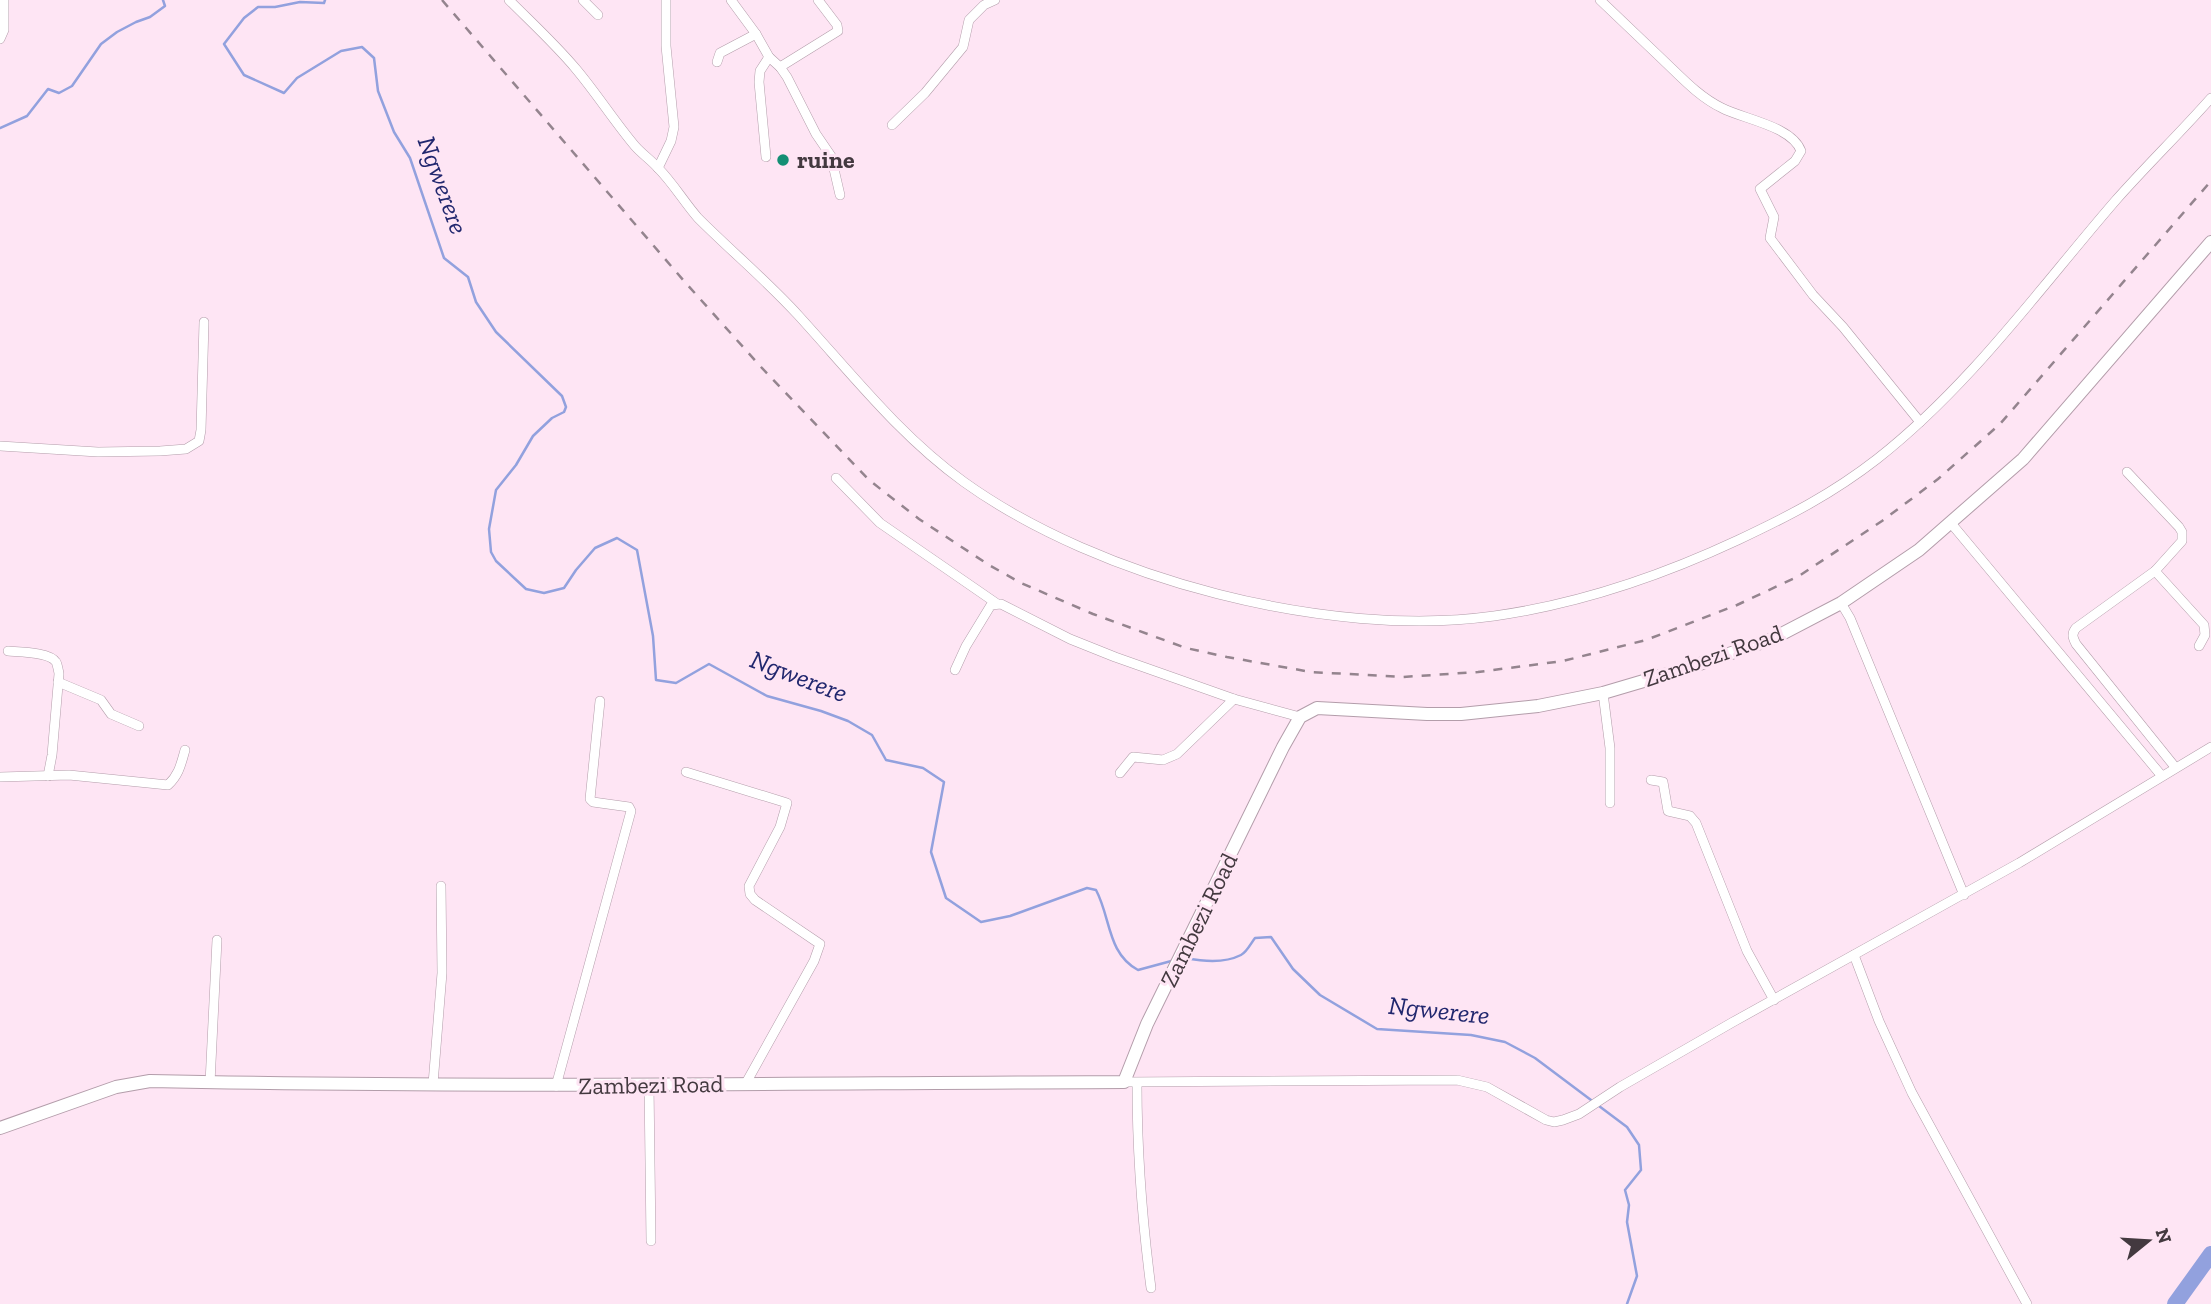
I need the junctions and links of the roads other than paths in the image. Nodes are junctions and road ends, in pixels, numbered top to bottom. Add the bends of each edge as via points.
1 (4, 0) edge
2 (509, 0) edge
3 (583, 0) edge
4 (666, 0) edge
5 (731, 0) edge
6 (818, 0) edge
7 (995, 0) edge
8 (1600, 0) edge
9 (598, 15) dead end
10 (756, 34) junction
11 (0, 39) edge
12 (769, 57) junction
13 (718, 62) dead end
14 (780, 67) junction
15 (2211, 98) edge
16 (892, 125) dead end
17 (766, 156) dead end
18 (658, 168) junction
19 (840, 195) dead end
20 (2211, 242) edge
21 (204, 322) dead end
22 (1920, 422) junction
23 (0, 446) edge
24 (2127, 472) dead end
25 (836, 478) dead end
26 (1950, 522) junction
27 (2155, 571) junction
28 (996, 603) junction
29 (1841, 603) junction
30 (2199, 646) dead end
31 (8, 651) dead end
32 (955, 670) dead end
33 (58, 682) junction
34 (1603, 692) junction
35 (1234, 699) junction
36 (600, 701) dead end
37 (1300, 717) junction
38 (139, 726) dead end
39 (2211, 747) edge
40 (185, 750) dead end
41 (2175, 767) junction
42 (686, 772) dead end
43 (1120, 773) dead end
44 (48, 775) junction
45 (2161, 775) junction
46 (0, 777) edge
47 (1651, 780) dead end
48 (1610, 803) dead end
49 (441, 886) dead end
50 (1964, 895) junction
51 (217, 940) dead end
52 (1854, 955) junction
53 (1774, 1000) junction
54 (1131, 1082) junction
55 (210, 1083) junction
56 (746, 1083) junction
57 (433, 1084) junction
58 (649, 1084) junction
59 (556, 1086) junction
60 (0, 1128) edge
61 (651, 1241) dead end
62 (1151, 1287) dead end
63 (2027, 1304) edge

1 - 11 street
2 - 18 street via 573,65 638,151
3 - 9 street
4 - 18 street via 674,127
5 - 10 street
6 - 14 street via 838,31
7 - 16 street via 969,20 963,47
8 - 22 street via 1709,101 1772,127 1798,145 1801,151 1796,161 1760,189 1774,216 1770,238
10 - 12 street
10 - 13 street via 720,53
12 - 14 street
12 - 17 street via 759,82
14 - 19 street via 831,156
15 - 22 street via 2116,201 1956,390
18 - 22 street via 700,219 778,293 898,426 963,482 1009,511 1094,553 1209,592 1300,611 1374,619 1491,616 1588,596 1651,577 1804,509 1873,462
20 - 26 main road, Zambezi Road via 2023,458
21 - 23 street via 201,430 199,441 186,449 98,452
24 - 27 street via 2182,532 2182,541
25 - 28 street via 880,523
26 - 29 main road, Zambezi Road via 1919,550
26 - 45 street
27 - 30 street via 2204,625
27 - 41 street via 2076,628 2073,637
28 - 32 street via 982,619
28 - 35 street via 1070,639
29 - 34 main road, Zambezi Road via 1772,639
29 - 50 street
31 - 33 street via 53,659
33 - 38 street via 101,700 111,714
33 - 44 street
34 - 37 main road, Zambezi Road via 1496,711 1427,714 1317,708
34 - 48 street
35 - 37 street
35 - 43 street via 1177,754 1163,760 1133,757
36 - 59 street via 590,799 631,811
37 - 54 main road, Zambezi Road via 1147,1024
39 - 41 street
40 - 44 street via 168,785
41 - 45 street
42 - 56 street via 787,803 780,827 749,886 750,894 820,944
44 - 46 street
45 - 50 street
47 - 53 street via 1663,782 1668,811 1696,823 1747,951
49 - 57 street via 442,973
50 - 52 street
51 - 55 street
52 - 53 street
52 - 63 street via 1912,1093
53 - 54 street via 1563,1121 1546,1120 1487,1087 1457,1080
54 - 56 main road, Zambezi Road
54 - 62 street
55 - 57 main road, Zambezi Road
55 - 60 main road, Zambezi Road via 150,1081 116,1087
56 - 58 main road, Zambezi Road
57 - 59 main road, Zambezi Road
58 - 59 main road, Zambezi Road
58 - 61 street

